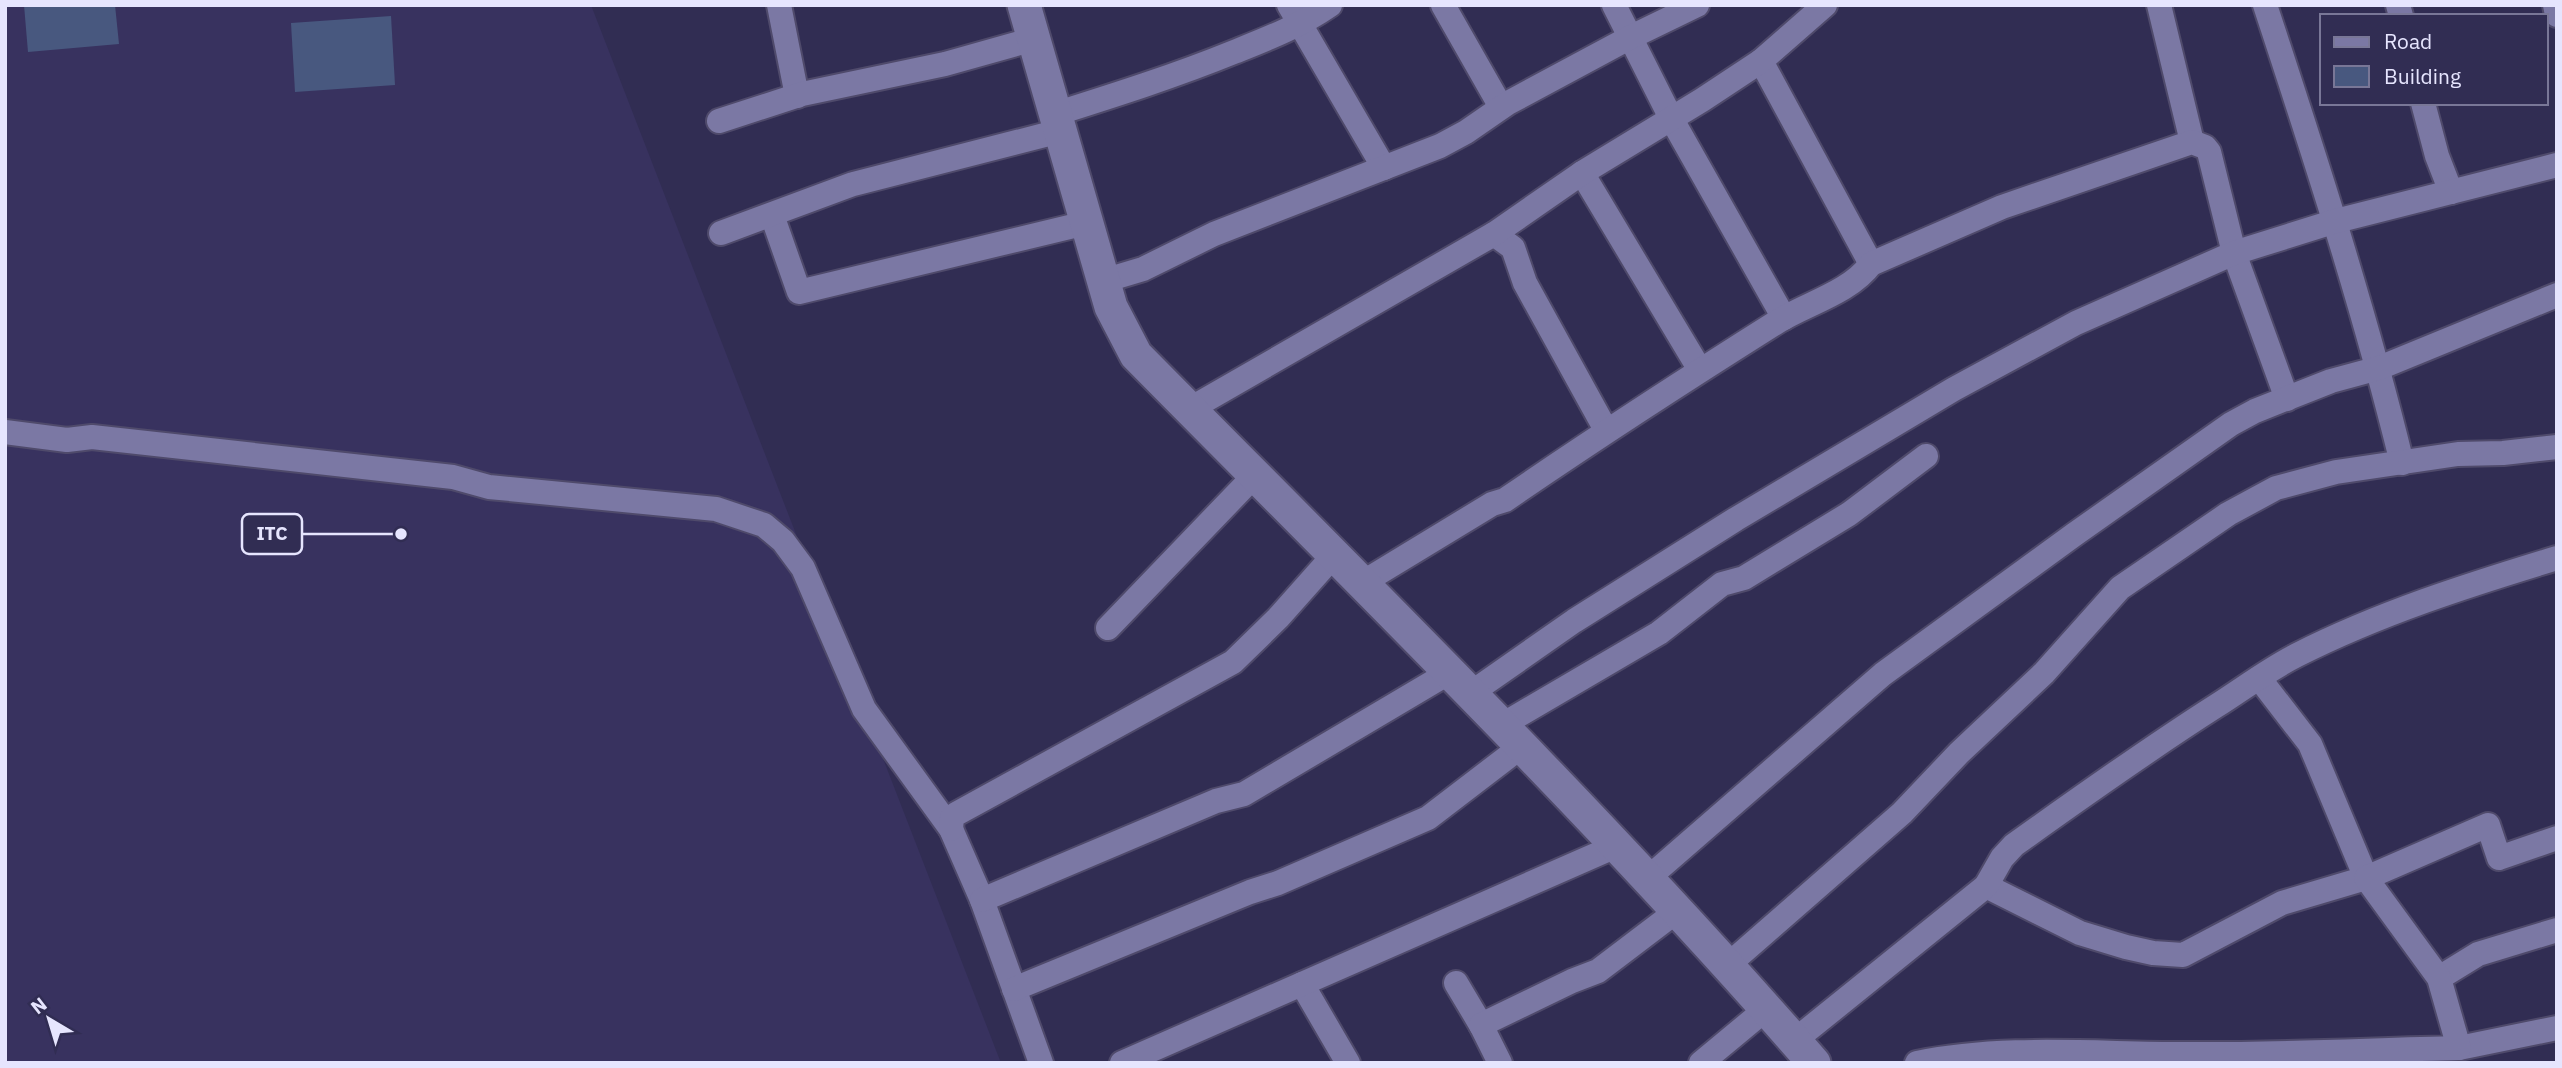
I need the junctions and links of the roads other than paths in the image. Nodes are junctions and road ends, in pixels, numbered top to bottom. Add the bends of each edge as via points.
1 (779, 5) edge
2 (1024, 5) edge
3 (1330, 5) edge
4 (1443, 5) edge
5 (1614, 5) edge
6 (1697, 5) edge
7 (1825, 5) edge
8 (2159, 5) edge
9 (2265, 5) edge
10 (2555, 5) edge
11 (1295, 15) edge
12 (2557, 15) edge
13 (1629, 38) junction
14 (1034, 39) junction
15 (1761, 61) junction
16 (797, 96) junction
17 (2424, 105) edge
18 (1501, 107) junction
19 (1671, 118) junction
20 (719, 121) dead end
21 (1058, 123) junction
22 (2192, 142) junction
23 (2557, 165) edge
24 (1384, 168) junction
25 (1582, 173) junction
26 (2451, 192) junction
27 (772, 215) junction
28 (2336, 221) junction
29 (1086, 223) junction
30 (721, 233) dead end
31 (1494, 234) junction
32 (2234, 253) junction
33 (1871, 264) junction
34 (1103, 281) junction
35 (2557, 295) edge
36 (1784, 318) junction
37 (2379, 368) junction
38 (1700, 370) junction
39 (2287, 399) junction
40 (1190, 409) junction
41 (1606, 430) junction
42 (5, 432) edge
43 (2557, 447) edge
44 (1926, 456) dead end
45 (2402, 463) junction
46 (1255, 475) junction
47 (1334, 555) junction
48 (2557, 558) edge
49 (1362, 583) junction
50 (1108, 628) dead end
51 (2259, 678) junction
52 (1461, 683) junction
53 (1512, 736) junction
54 (951, 829) junction
55 (2557, 838) edge
56 (1616, 846) junction
57 (1647, 878) junction
58 (2366, 878) junction
59 (1986, 886) junction
60 (982, 900) junction
61 (1677, 911) junction
62 (2557, 930) edge
63 (1728, 965) junction
64 (2439, 978) junction
65 (1302, 984) junction
66 (1456, 984) dead end
67 (1014, 989) junction
68 (1766, 1009) junction
69 (1481, 1025) junction
70 (2557, 1028) edge
71 (2459, 1048) junction
72 (1804, 1052) edge
73 (1041, 1063) edge
74 (1122, 1063) edge
75 (1348, 1063) edge
76 (1500, 1063) edge
77 (1700, 1063) edge
78 (1917, 1063) edge

1 - 16 street
2 - 14 main road
3 - 11 street
4 - 18 street
5 - 13 street
6 - 13 street
7 - 15 street
8 - 22 street
9 - 28 street
10 - 12 street
11 - 21 street
11 - 24 street
13 - 18 street
13 - 19 street
14 - 16 street
14 - 21 main road
15 - 19 street
15 - 33 street
16 - 20 street
17 - 26 street
18 - 24 street via 1440,146
19 - 25 street
19 - 36 street
21 - 27 street via 853,184
21 - 29 main road
22 - 32 street via 2209,152
22 - 33 street via 2002,208
23 - 26 street
24 - 34 street via 1214,234 1143,270
25 - 31 street
25 - 38 street
26 - 28 street
27 - 29 street via 799,292
27 - 30 street
28 - 32 street
28 - 37 street
29 - 34 main road
31 - 40 street
31 - 41 street via 1513,248 1525,283
32 - 39 street
32 - 52 street via 2076,323 1954,389 1574,621
33 - 36 street via 1860,279
34 - 40 main road via 1136,355
35 - 37 street
36 - 38 street
37 - 39 street
37 - 45 street
38 - 41 street
39 - 57 street via 2231,425 1883,674
40 - 46 main road
41 - 49 street via 1505,500
42 - 54 street via 67,440 92,437 453,477 489,487 716,509 764,525 803,568 864,709
43 - 45 street
44 - 53 street via 1849,514 1744,578 1722,584
45 - 63 street via 2336,472 2276,488 2228,514 2120,588 2044,673 1902,813
46 - 47 main road
46 - 50 street
47 - 49 main road
47 - 54 street via 1233,662 956,814
48 - 51 street via 2458,587 2352,628
49 - 52 main road
51 - 58 street via 2310,744
51 - 59 street via 2141,754 2014,845
52 - 53 main road
52 - 60 street via 1244,794 1216,801
53 - 56 main road
53 - 67 street via 1428,818
54 - 60 street
55 - 58 street via 2500,858 2488,825
56 - 57 main road
56 - 65 street
57 - 61 main road
58 - 59 street via 2282,903 2183,955 2153,953 2080,933
58 - 64 street
59 - 72 street
60 - 67 street
61 - 63 main road
61 - 69 street via 1598,971
62 - 64 street via 2477,954
63 - 68 main road
64 - 71 street
65 - 74 street
65 - 75 street
66 - 69 street
67 - 73 street
68 - 72 main road
68 - 77 street
69 - 76 street
70 - 71 street
71 - 78 street via 2201,1055 2013,1053 1949,1056

